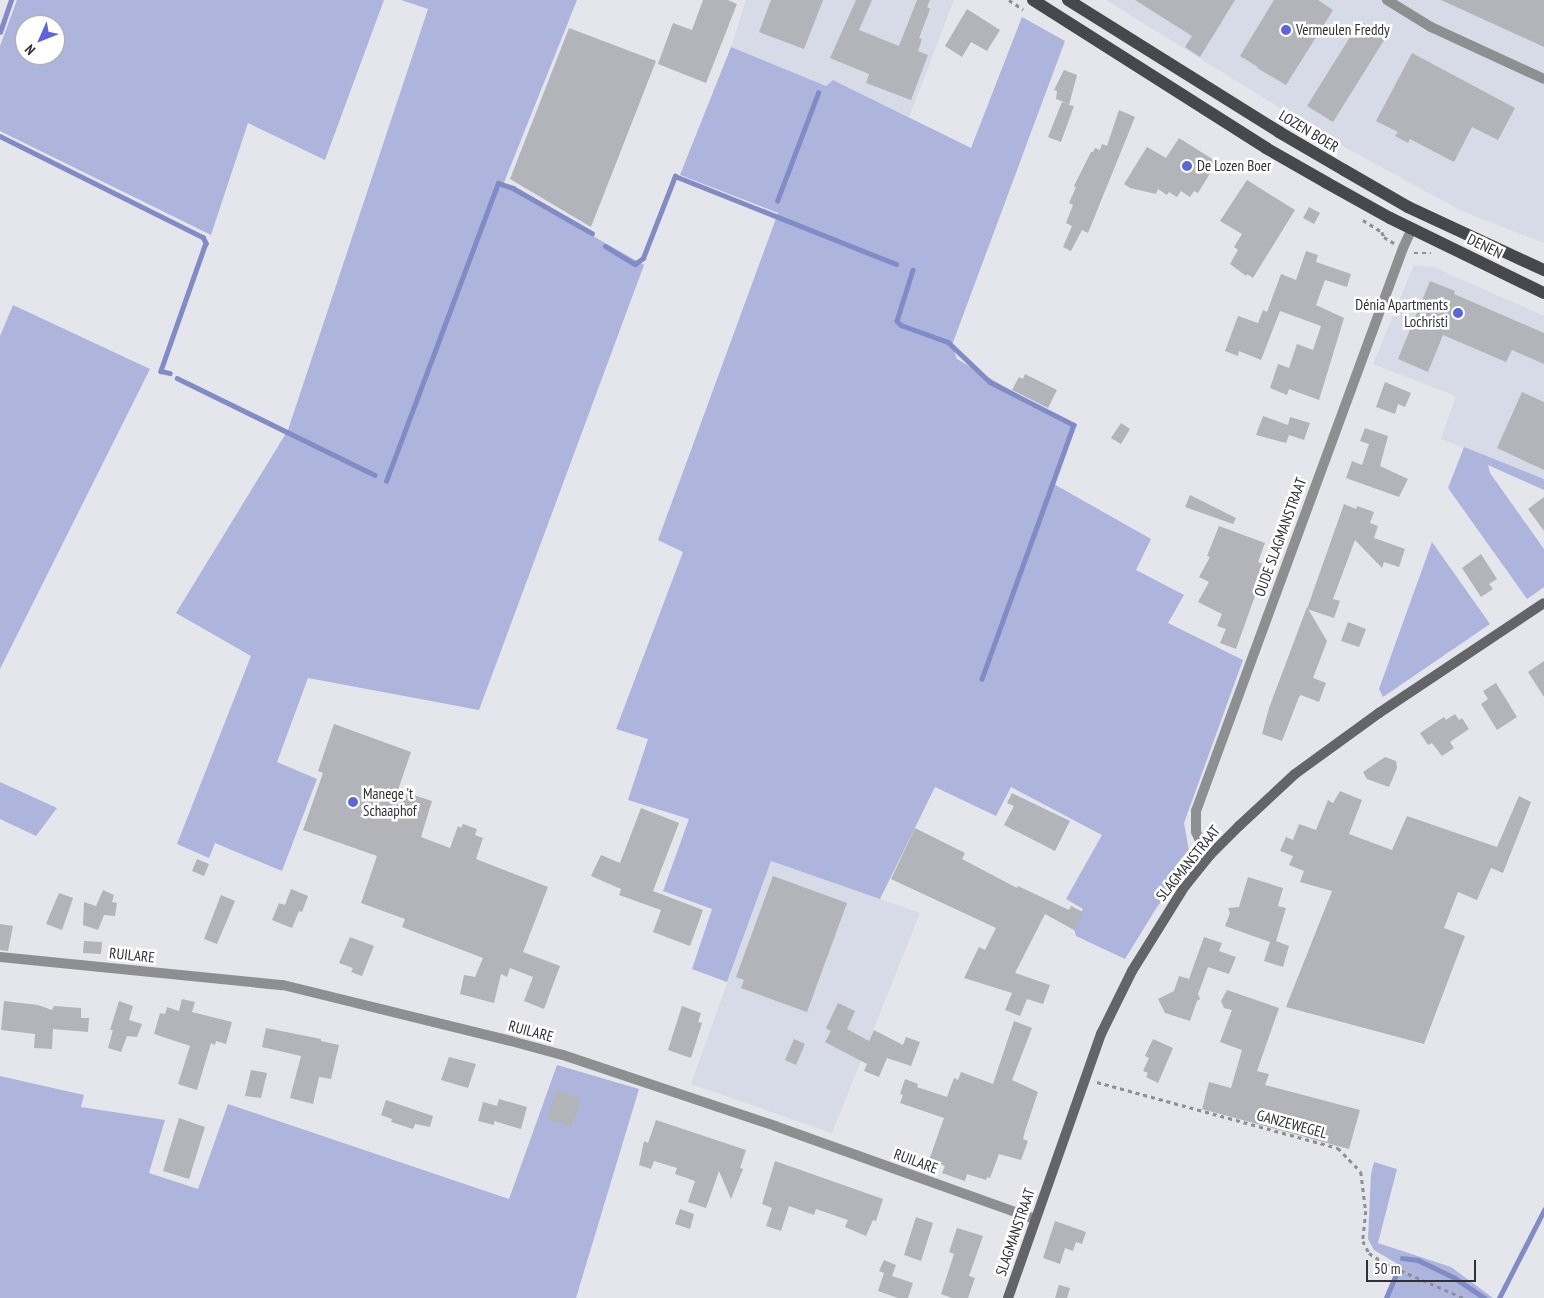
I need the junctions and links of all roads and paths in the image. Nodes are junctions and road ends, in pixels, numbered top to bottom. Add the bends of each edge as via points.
1 (1033, 0) edge
2 (1068, 0) edge
3 (1387, 0) edge
4 (1544, 80) edge
5 (1412, 229) junction
6 (1544, 270) edge
7 (1544, 293) edge
8 (1544, 603) edge
9 (1210, 855) junction
10 (0, 957) edge
11 (1084, 1078) junction
12 (1035, 1219) junction
13 (1008, 1298) edge
14 (1464, 1298) edge

1 - 5 main road via 1266,148
2 - 6 main road, LOZEN BOER via 1279,132 1408,207
3 - 4 street via 1430,27
5 - 7 main road, DENEN
5 - 9 street, OUDE SLAGMANSTRAAT via 1402,248 1196,811 1196,832
8 - 9 main road, SLAGMANSTRAAT via 1329,749 1271,796
9 - 11 main road, SLAGMANSTRAAT via 1166,914 1132,971
10 - 12 street, RUILARE via 283,985 511,1041 563,1055 775,1126
11 - 12 main road, SLAGMANSTRAAT
11 - 14 path, GANZEWEGEL via 1338,1148 1361,1172 1366,1211 1363,1241 1368,1253
12 - 13 main road, SLAGMANSTRAAT

